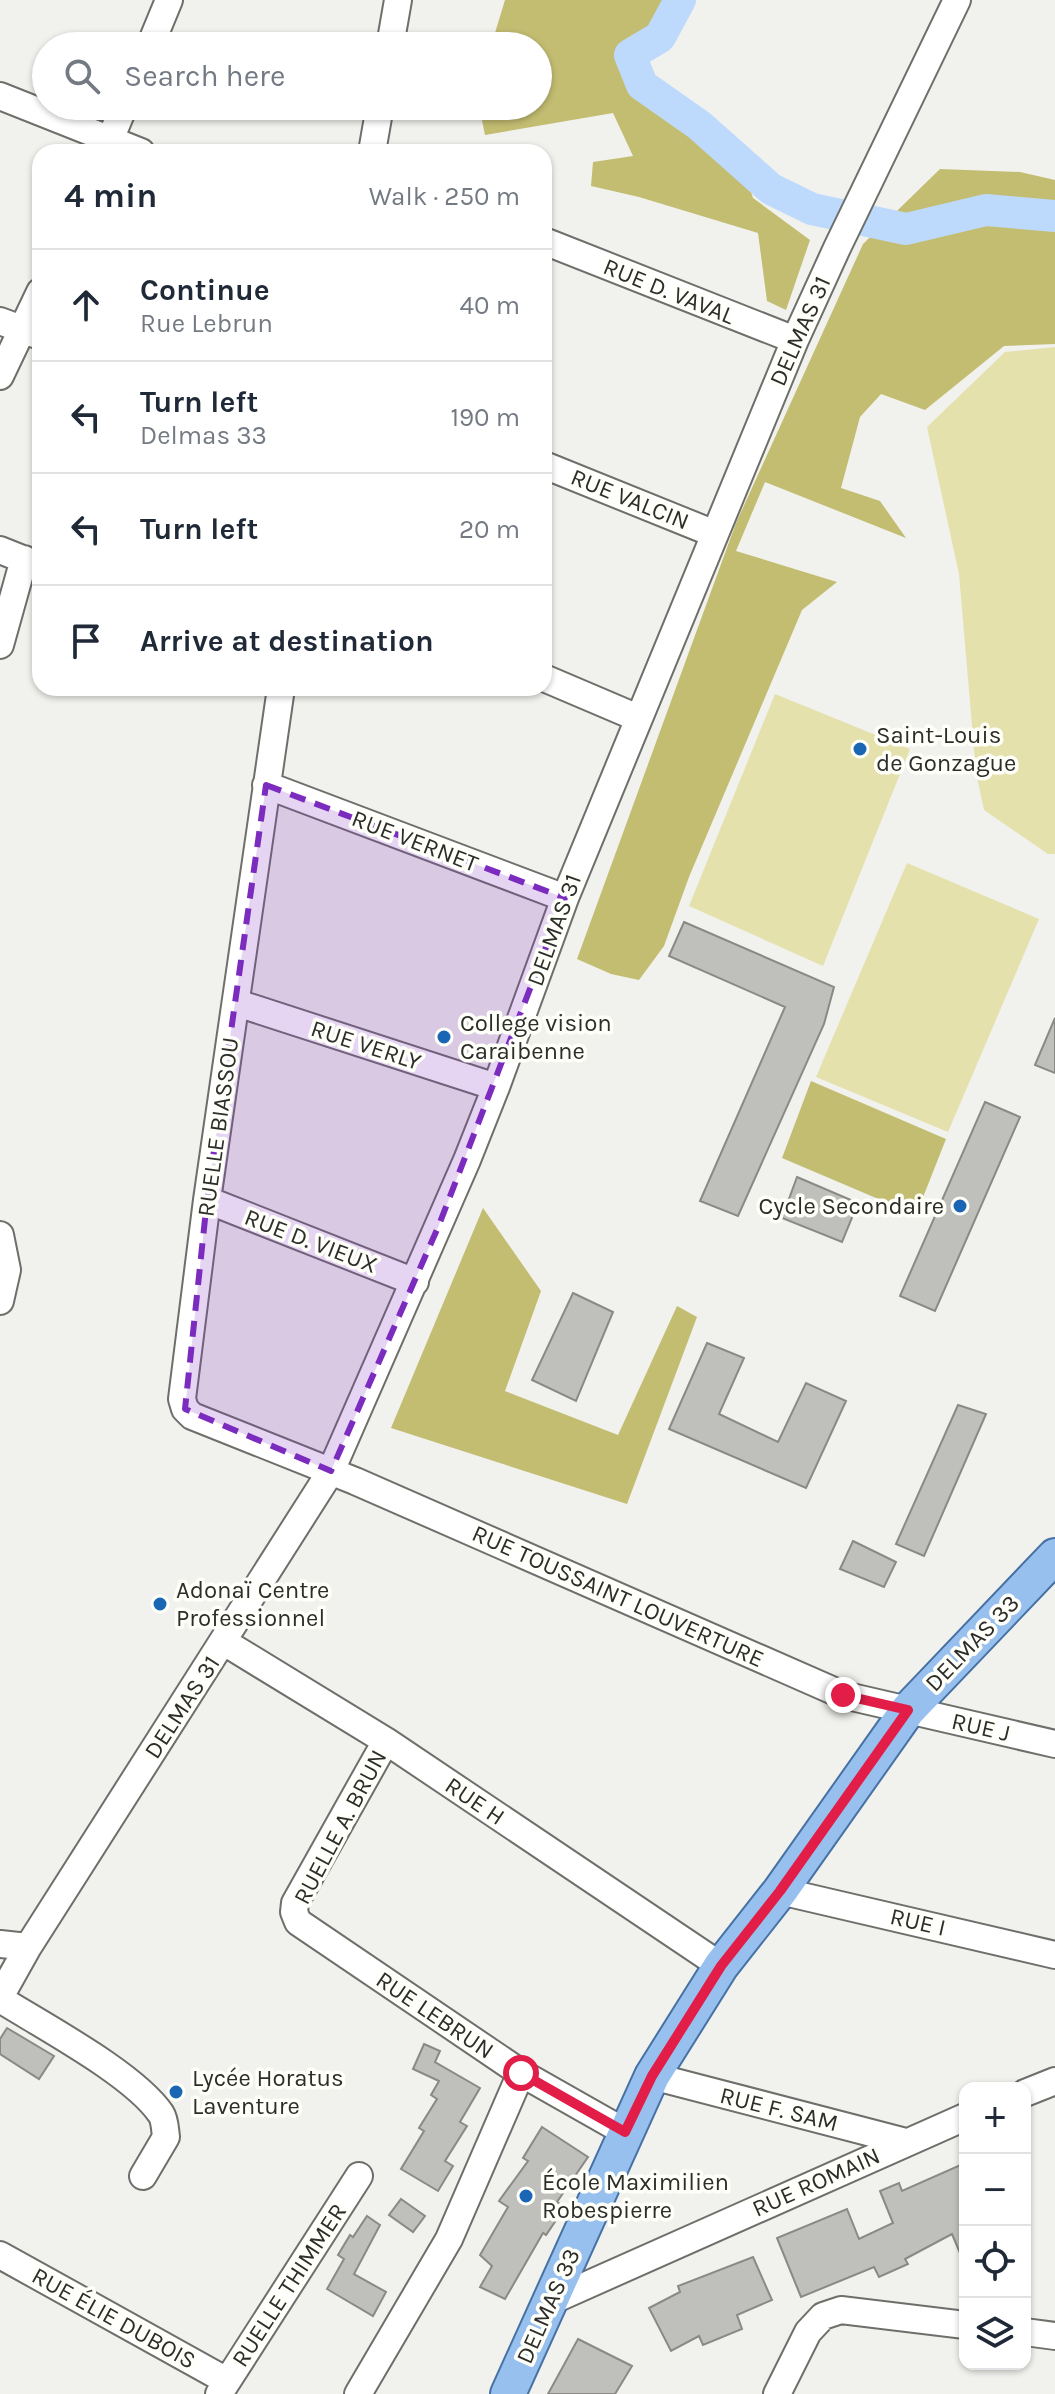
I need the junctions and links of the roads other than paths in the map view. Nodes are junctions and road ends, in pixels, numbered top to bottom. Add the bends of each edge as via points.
1 (169, 0) edge
2 (398, 0) edge
3 (957, 0) edge
4 (156, 32) edge
5 (392, 32) edge
6 (0, 96) edge
7 (32, 111) edge
8 (51, 120) edge
9 (118, 120) edge
10 (378, 120) edge
11 (103, 144) edge
12 (108, 144) edge
13 (373, 144) edge
14 (552, 244) edge
15 (32, 308) edge
16 (21, 329) edge
17 (795, 340) junction
18 (0, 376) edge
19 (552, 468) edge
20 (715, 534) junction
21 (21, 558) edge
22 (0, 645) edge
23 (552, 681) edge
24 (280, 696) edge
25 (638, 718) junction
26 (266, 785) junction
27 (565, 898) junction
28 (237, 1003) junction
29 (496, 1087) junction
30 (207, 1200) junction
31 (0, 1235) edge
32 (4, 1266) edge
33 (415, 1282) junction
34 (0, 1301) edge
35 (331, 1471) junction
36 (1055, 1556) edge
37 (224, 1642) junction
38 (908, 1710) junction
39 (386, 1741) junction
40 (1055, 1744) edge
41 (780, 1891) junction
42 (294, 1912) joint
43 (0, 1944) edge
44 (28, 1947) junction
45 (1055, 1955) edge
46 (721, 1966) junction
47 (0, 1998) edge
48 (521, 2073) junction
49 (652, 2076) junction
50 (1055, 2081) edge
51 (1031, 2091) edge
52 (959, 2120) edge
53 (625, 2132) junction
54 (906, 2142) junction
55 (143, 2176) dead end
56 (359, 2176) dead end
57 (0, 2255) edge
58 (551, 2301) junction
59 (959, 2324) edge
60 (1031, 2333) edge
61 (1055, 2336) edge
62 (223, 2388) edge
63 (358, 2394) edge
64 (508, 2394) edge
65 (777, 2394) edge

1 - 4 street
2 - 5 street
3 - 17 street, DELMAS 31
6 - 7 street
8 - 11 street
9 - 12 street
10 - 13 street
14 - 17 street, RUE D. VAVAL
15 - 16 street
16 - 18 street
17 - 20 street, DELMAS 31
19 - 20 street, RUE VALCIN
20 - 25 street, DELMAS 31
21 - 22 street
23 - 25 street
24 - 26 street, RUELLE BIASSOU
25 - 27 street, DELMAS 31
26 - 27 street, RUE VERNET
26 - 28 street, RUELLE BIASSOU
27 - 29 street, DELMAS 31
28 - 29 street, RUE VERLY
28 - 30 street, RUELLE BIASSOU
29 - 33 street, DELMAS 31 via 474,1163
30 - 33 street, RUE D. VIEUX
30 - 35 street, RUELLE BIASSOU via 182,1399 185,1409
31 - 32 street
32 - 34 street
33 - 35 street, DELMAS 31
35 - 37 street, DELMAS 31
35 - 38 street, RUE TOUSSAINT LOUVERTURE via 843,1695
36 - 38 main road, DELMAS 33
37 - 39 street, RUE H
37 - 44 street, DELMAS 31
38 - 40 street, RUE J
38 - 41 main road, DELMAS 33
39 - 42 street, RUELLE A. BRUN
39 - 46 street, RUE H
41 - 45 street, RUE I
41 - 46 main road, DELMAS 33
42 - 48 street, RUE LEBRUN via 298,1922
43 - 44 street
44 - 47 street, DELMAS 31
46 - 49 main road, DELMAS 33
47 - 55 street via 102,2063 163,2116 166,2137
48 - 53 street, RUE LEBRUN
48 - 63 street via 449,2239
49 - 53 main road, DELMAS 33
49 - 54 street, RUE F. SAM
50 - 51 street
52 - 54 street, RUE ROMAIN
53 - 58 main road, DELMAS 33
54 - 58 street, RUE ROMAIN
56 - 62 street, RUELLE THIMMER
57 - 62 street, RUE ÉLIE DUBOIS
58 - 64 main road, DELMAS 33
59 - 65 street via 841,2310 823,2316 808,2332
60 - 61 street

